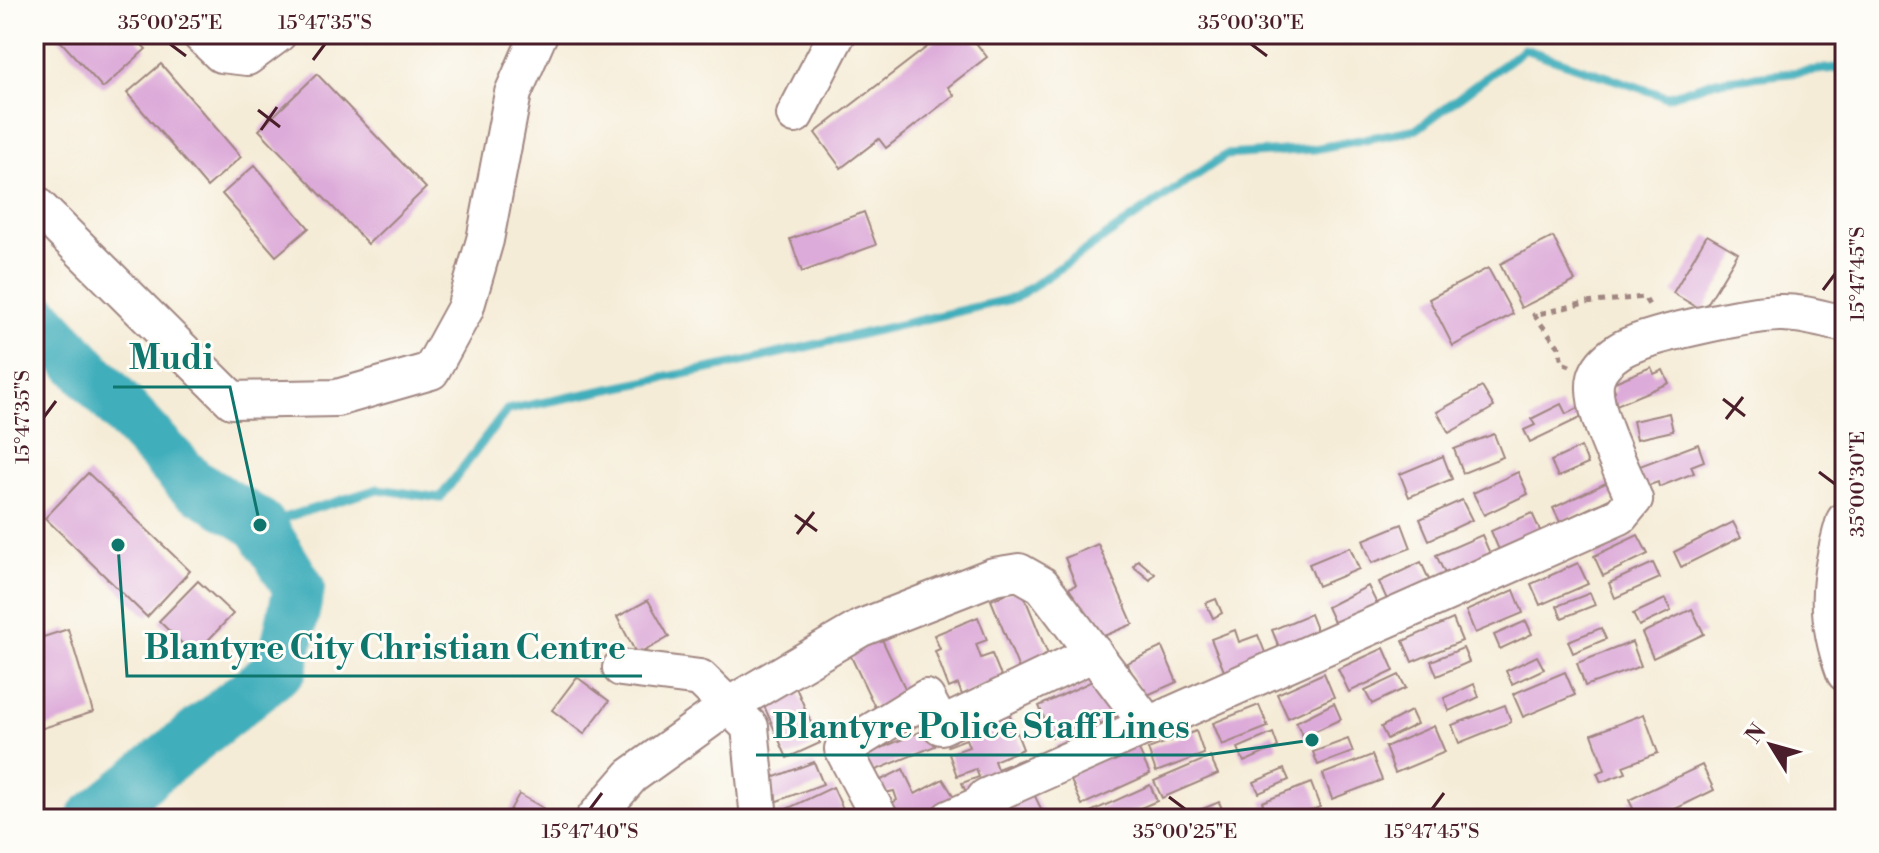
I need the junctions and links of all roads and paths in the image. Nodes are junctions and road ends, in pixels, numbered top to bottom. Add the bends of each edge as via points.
1 (200, 34) edge
2 (278, 34) edge
3 (539, 34) edge
4 (837, 34) edge
5 (795, 115) dead end
6 (34, 203) edge
7 (1845, 324) edge
8 (1671, 335) junction
9 (1596, 378) junction
10 (1845, 520) edge
11 (1094, 653) junction
12 (621, 668) dead end
13 (1845, 673) edge
14 (728, 706) junction
15 (1148, 725) junction
16 (971, 814) edge
17 (594, 819) edge
18 (759, 819) edge
19 (880, 819) edge

1 - 2 street via 221,54 247,57
3 - 6 street via 513,93 485,240 465,309 431,371 337,398 232,400
4 - 5 street
7 - 8 street via 1781,313 1729,319
8 - 9 street via 1621,349
8 - 9 path via 1644,297 1534,315 1559,347 1562,363
9 - 15 street via 1595,400 1634,499 1620,516
10 - 13 street via 1828,602
11 - 14 street via 1042,585 1019,572 994,576 861,628
11 - 15 street
11 - 19 street via 941,726 926,698 843,749
12 - 14 street via 700,678
14 - 17 street via 631,776
14 - 18 street via 750,727
15 - 16 street via 986,797

